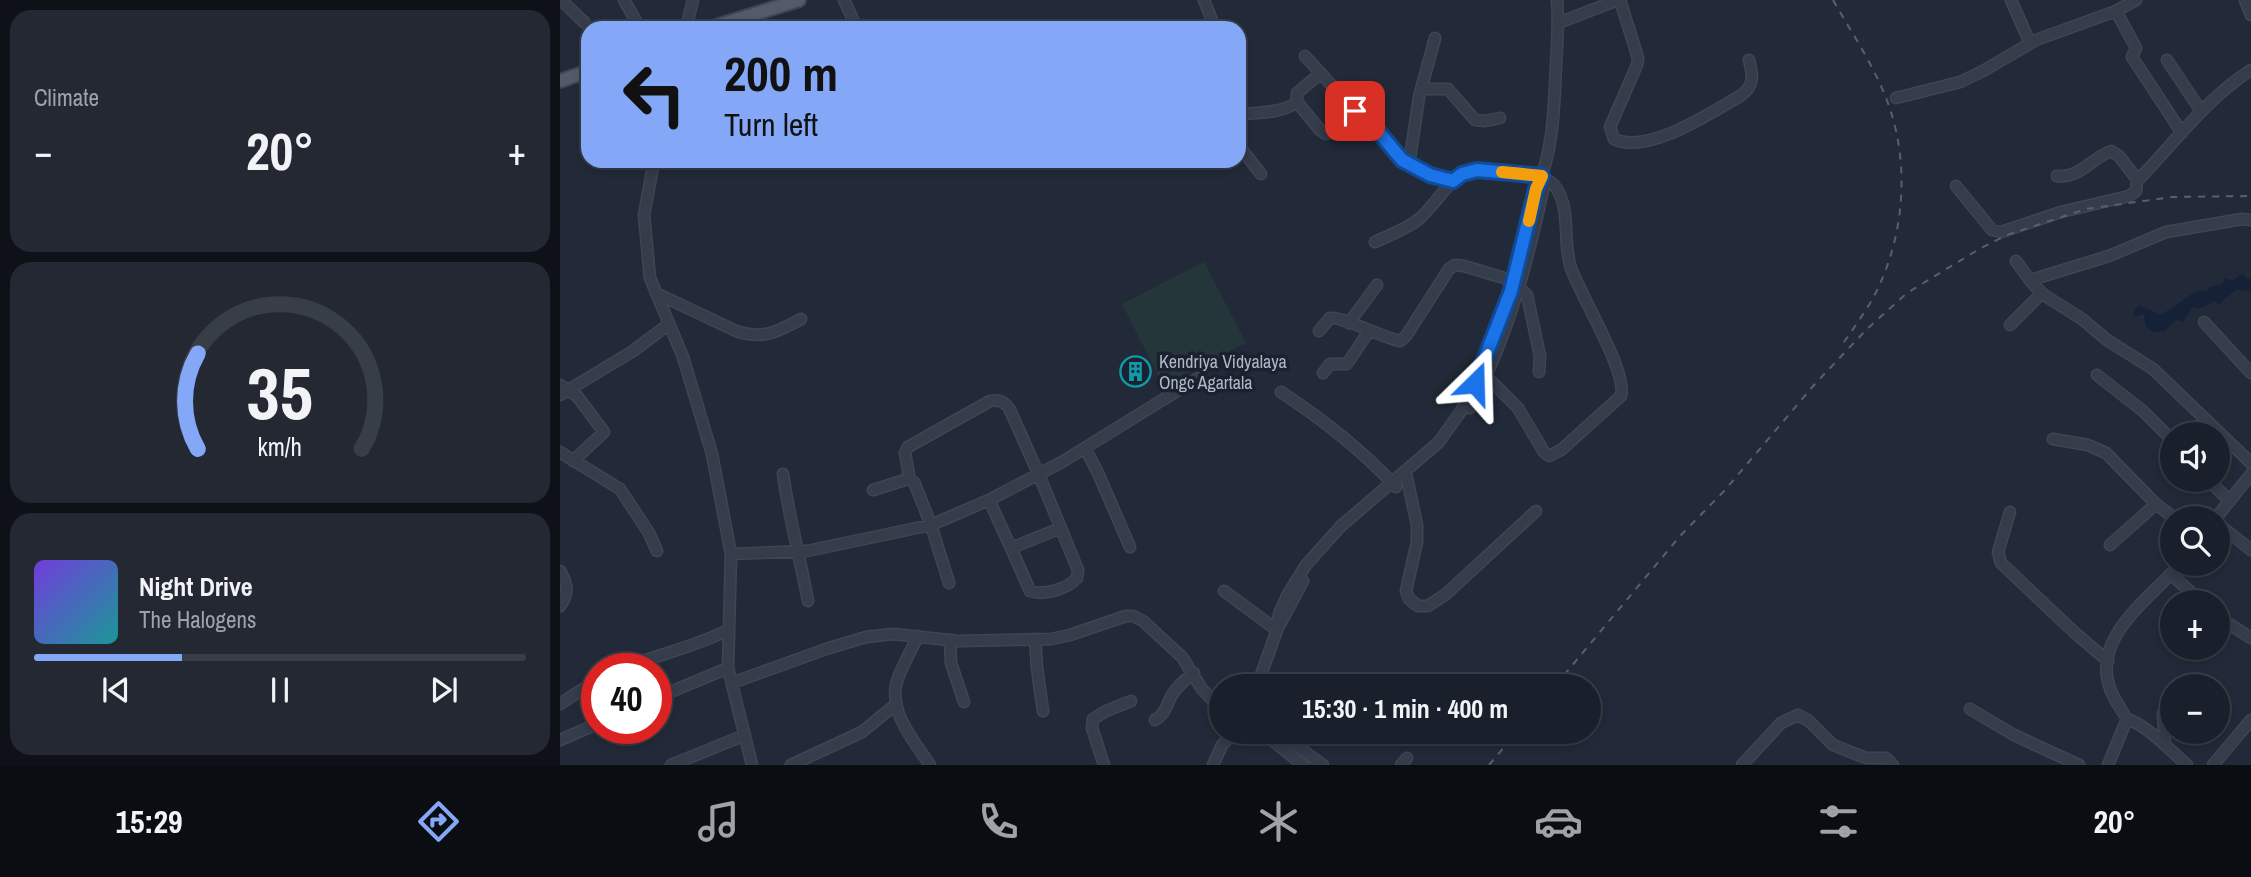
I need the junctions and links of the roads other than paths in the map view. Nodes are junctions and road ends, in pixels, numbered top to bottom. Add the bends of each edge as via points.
1 (561, 0) edge
2 (624, 0) edge
3 (692, 0) edge
4 (799, 0) edge
5 (844, 0) edge
6 (1204, 0) edge
7 (1557, 0) edge
8 (1619, 0) edge
9 (2011, 0) edge
10 (2136, 0) edge
11 (2245, 0) edge
12 (2122, 6) edge
13 (2251, 15) edge
14 (583, 21) edge
15 (636, 21) edge
16 (688, 21) edge
17 (732, 21) edge
18 (854, 21) edge
19 (1212, 21) edge
20 (1558, 23) junction
21 (1435, 38) dead end
22 (2030, 43) junction
23 (1305, 57) dead end
24 (1749, 60) dead end
25 (2167, 60) dead end
26 (2251, 70) edge
27 (581, 73) edge
28 (1321, 74) junction
29 (560, 80) edge
30 (1422, 89) junction
31 (1896, 98) dead end
32 (1297, 102) junction
33 (1355, 111) junction
34 (2202, 111) junction
35 (1246, 113) edge
36 (1500, 118) dead end
37 (2182, 133) junction
38 (1246, 155) edge
39 (1409, 165) junction
40 (653, 168) edge
41 (1261, 174) dead end
42 (1542, 176) junction
43 (2057, 176) dead end
44 (2137, 179) junction
45 (1453, 181) junction
46 (1956, 186) dead end
47 (2251, 220) edge
48 (1375, 242) dead end
49 (2016, 261) dead end
50 (2032, 283) junction
51 (1377, 285) dead end
52 (1516, 288) junction
53 (656, 293) junction
54 (2042, 293) junction
55 (801, 319) dead end
56 (2204, 322) dead end
57 (1349, 323) junction
58 (669, 324) junction
59 (2010, 325) dead end
60 (1319, 331) dead end
61 (1369, 331) junction
62 (1539, 372) dead end
63 (1323, 373) dead end
64 (2251, 373) edge
65 (2097, 375) dead end
66 (1486, 376) junction
67 (1198, 378) dead end
68 (1478, 385) junction
69 (563, 390) edge
70 (1281, 392) dead end
71 (2160, 428) edge
72 (2053, 439) dead end
73 (1085, 448) junction
74 (560, 452) edge
75 (573, 461) junction
76 (2251, 463) edge
77 (783, 474) dead end
78 (2251, 474) edge
79 (1040, 475) junction
80 (1407, 478) junction
81 (911, 480) junction
82 (1394, 485) junction
83 (873, 491) dead end
84 (2221, 492) edge
85 (989, 500) junction
86 (2229, 500) junction
87 (2156, 504) junction
88 (2225, 506) edge
89 (2160, 507) edge
90 (1536, 511) dead end
91 (2010, 512) dead end
92 (931, 525) junction
93 (1061, 528) junction
94 (2230, 533) edge
95 (2110, 545) dead end
96 (1130, 547) dead end
97 (1011, 548) junction
98 (2251, 550) edge
99 (657, 551) dead end
100 (798, 551) junction
101 (731, 554) junction
102 (560, 571) edge
103 (2169, 576) edge
104 (2173, 576) edge
105 (949, 583) dead end
106 (2188, 590) edge
107 (1224, 591) dead end
108 (808, 601) dead end
109 (560, 606) edge
110 (2230, 624) edge
111 (728, 630) junction
112 (1277, 630) junction
113 (918, 636) junction
114 (2251, 638) edge
115 (1035, 639) junction
116 (950, 640) junction
117 (666, 653) edge
118 (2108, 661) junction
119 (728, 668) junction
120 (1194, 673) junction
121 (1261, 674) edge
122 (732, 683) junction
123 (581, 690) edge
124 (672, 691) edge
125 (1209, 696) edge
126 (1131, 701) dead end
127 (964, 702) dead end
128 (560, 704) edge
129 (895, 705) junction
130 (1970, 709) dead end
131 (1043, 711) dead end
132 (2127, 719) junction
133 (1155, 720) dead end
134 (2251, 720) edge
135 (581, 731) edge
136 (745, 736) junction
137 (560, 740) edge
138 (1224, 744) edge
139 (1277, 744) edge
140 (1294, 744) edge
141 (2165, 745) joint
142 (671, 765) edge
143 (752, 765) edge
144 (790, 765) edge
145 (930, 765) edge
146 (1104, 765) edge
147 (1213, 765) edge
148 (1303, 765) edge
149 (1323, 765) edge
150 (1742, 765) edge
151 (1893, 765) edge
152 (2079, 765) edge
153 (2108, 765) edge
154 (2188, 765) edge
155 (2213, 765) edge

1 - 14 street
2 - 15 street
3 - 16 street
4 - 17 main road
5 - 18 street
6 - 19 street
7 - 20 street
8 - 20 street
8 - 24 street via 1638,58 1610,127 1614,139 1622,143 1653,141 1729,102 1753,82
9 - 22 street
10 - 12 street
11 - 13 street
12 - 22 street
12 - 37 street via 2136,48 2132,57
20 - 42 street via 1552,124
21 - 30 street
22 - 31 street via 1959,82
23 - 28 street
25 - 34 street
26 - 34 street
27 - 29 main road
28 - 32 street via 1297,93
28 - 33 street
30 - 36 street via 1448,89 1475,120
30 - 39 street
32 - 33 street via 1326,134
32 - 35 street
33 - 39 street
34 - 37 street
37 - 44 street
38 - 41 street
39 - 45 street
40 - 53 street via 644,215 650,278
42 - 45 street via 1477,170
42 - 52 street
42 - 66 street via 1560,196 1570,267 1622,390 1615,402 1549,456 1518,408
43 - 44 street via 2075,174 2111,151
44 - 46 street via 2136,191 2129,197 2001,232 1992,230
45 - 48 street via 1418,219
47 - 50 street via 2166,232
49 - 50 street
50 - 54 street
51 - 57 street
52 - 61 street via 1455,265 1403,339 1396,341
52 - 62 street via 1527,295
52 - 66 street
52 - 68 street
53 - 55 street via 757,337
53 - 58 street
54 - 59 street
54 - 76 street via 2153,369
56 - 64 street
57 - 60 street via 1330,318
57 - 61 street
58 - 69 street via 633,351
58 - 101 street via 712,454
61 - 63 street via 1347,364 1330,364
65 - 71 street
66 - 68 street
67 - 73 street
68 - 80 street via 1451,439
68 - 82 street via 1445,435
69 - 75 street via 577,396 604,432
70 - 82 street via 1323,421
72 - 87 street via 2106,453
73 - 79 street
73 - 96 street
74 - 75 street
75 - 99 street via 620,489
77 - 100 street
78 - 86 street
79 - 81 street via 1010,410 997,400 908,447 905,453
79 - 85 street
79 - 93 street
80 - 82 street
80 - 90 street via 1417,542 1406,591 1418,607 1446,594
81 - 83 street
81 - 92 street
82 - 112 street via 1330,537 1306,565 1287,596
84 - 86 street
85 - 92 street
85 - 97 street
86 - 88 street
87 - 89 street
87 - 95 street
91 - 118 street via 1998,552 2001,563
92 - 100 street
92 - 105 street
93 - 97 street
93 - 97 street via 1078,574 1069,585 1044,593 1030,591
94 - 98 street
100 - 101 street
100 - 108 street
101 - 111 street
102 - 109 street via 567,594
103 - 118 street via 2114,637
104 - 106 street
107 - 112 street
110 - 114 street
111 - 117 street
111 - 119 street
112 - 121 street
113 - 116 street
113 - 122 street via 866,637
113 - 129 street via 898,679
115 - 116 street
115 - 120 street via 1070,635 1133,616
115 - 131 street
116 - 127 street via 951,663
118 - 132 street via 2110,690
119 - 122 street
119 - 124 street
120 - 125 street
120 - 133 street
122 - 136 street
123 - 128 street
126 - 146 street via 1093,719
129 - 144 street via 862,732
129 - 145 street
130 - 152 street
132 - 141 street
132 - 153 street
134 - 155 street
135 - 137 street
136 - 142 street
136 - 143 street
138 - 147 street
139 - 148 street
140 - 149 street
141 - 154 street
150 - 151 street via 1781,723 1798,715 1833,745 1866,758 1886,758

